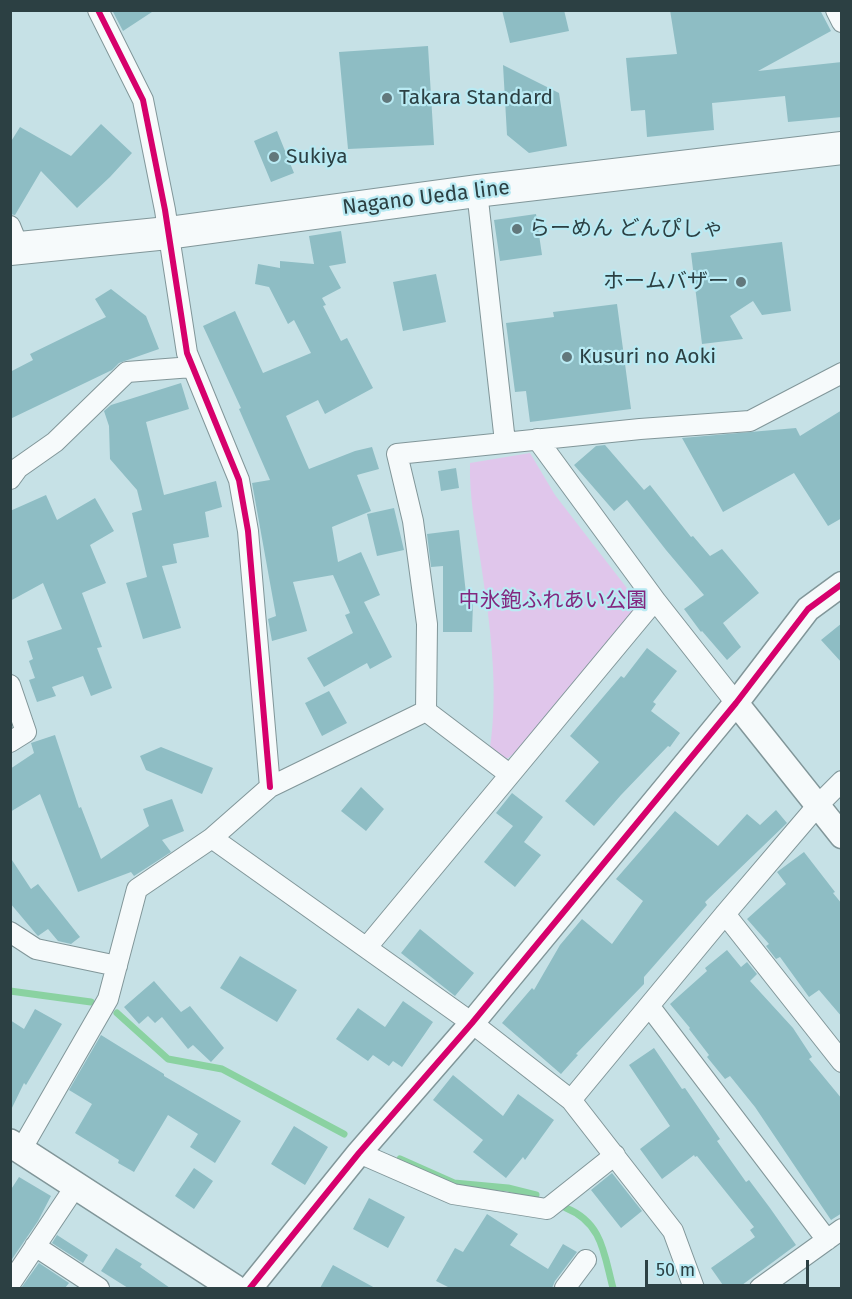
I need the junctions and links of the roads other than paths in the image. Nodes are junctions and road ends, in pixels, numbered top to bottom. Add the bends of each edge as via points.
1 (98, 10) edge
2 (836, 10) edge
3 (842, 22) edge
4 (842, 148) edge
5 (477, 191) junction
6 (168, 233) junction
7 (13, 241) edge
8 (192, 366) junction
9 (842, 373) edge
10 (537, 439) junction
11 (505, 442) junction
12 (10, 479) edge
13 (842, 584) edge
14 (655, 600) junction
15 (10, 685) edge
16 (736, 703) junction
17 (426, 711) junction
18 (10, 742) edge
19 (509, 774) junction
20 (842, 781) edge
21 (270, 788) junction
22 (818, 805) junction
23 (842, 836) edge
24 (212, 838) junction
25 (725, 915) junction
26 (10, 932) edge
27 (367, 947) junction
28 (117, 966) junction
29 (650, 1007) junction
30 (472, 1023) junction
31 (842, 1062) edge
32 (571, 1100) junction
33 (16, 1147) edge
34 (359, 1153) junction
35 (615, 1155) junction
36 (75, 1187) junction
37 (834, 1235) edge
38 (34, 1246) junction
39 (586, 1260) dead end
40 (10, 1284) edge
41 (99, 1288) edge
42 (234, 1288) edge
43 (250, 1288) edge
44 (565, 1288) edge
45 (694, 1288) edge
46 (760, 1288) edge

1 - 6 street via 143,100
2 - 3 street
4 - 5 main road, Nagano Ueda line
5 - 6 main road, Nagano Ueda line
5 - 11 street
6 - 7 main road, Nagano Ueda line
6 - 8 street
8 - 12 street via 127,372 55,442 18,468
8 - 21 street via 239,480 248,531
9 - 10 street via 750,421
10 - 11 street
10 - 14 street
11 - 17 street via 397,454 413,522 427,624
13 - 16 street via 808,609
14 - 16 street
14 - 19 street
15 - 18 street via 26,732
16 - 22 street
16 - 30 street
17 - 19 street
17 - 21 street
19 - 27 street
20 - 22 street
21 - 24 street
22 - 23 street
22 - 25 street
24 - 27 street
24 - 28 street via 137,889
25 - 29 street
25 - 31 street
26 - 28 street via 36,949
27 - 30 street
28 - 33 street via 108,999
29 - 32 street
29 - 37 street
30 - 32 street
30 - 34 street
32 - 35 street
33 - 36 main road
34 - 35 street via 453,1194 547,1209
34 - 43 street
35 - 45 street via 673,1231
36 - 38 street
36 - 42 main road
37 - 46 street
38 - 40 street
38 - 41 street
39 - 44 street

